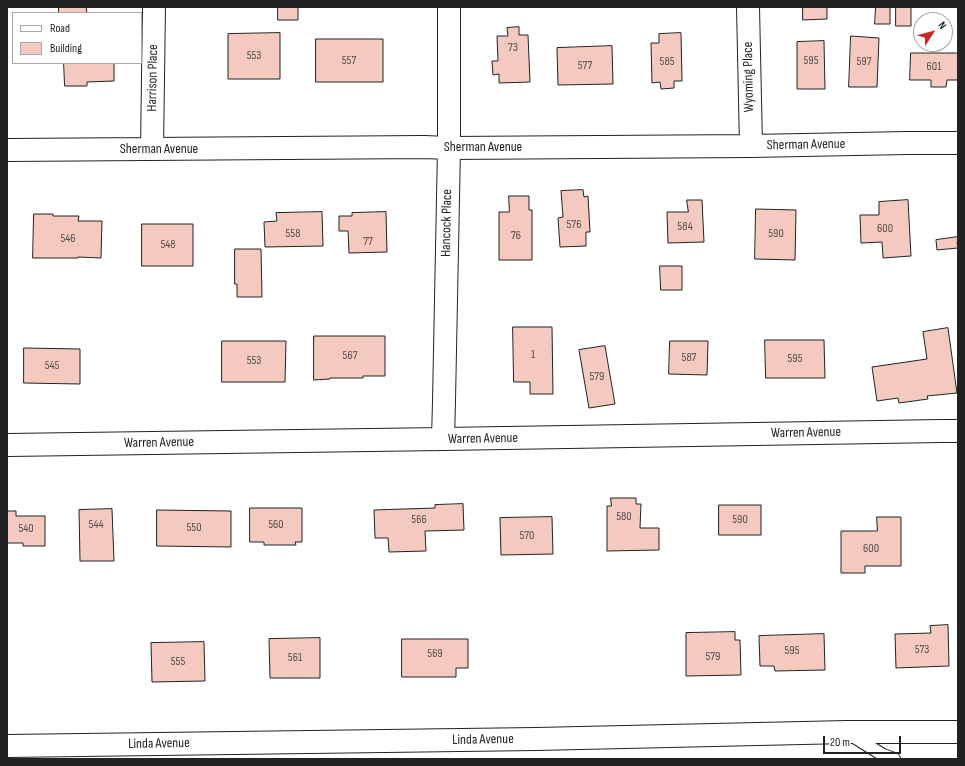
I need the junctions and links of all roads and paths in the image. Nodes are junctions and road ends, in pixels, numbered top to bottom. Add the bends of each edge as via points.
1 (154, 7) edge
2 (449, 7) edge
3 (748, 7) edge
4 (958, 143) edge
5 (751, 146) junction
6 (449, 148) junction
7 (152, 149) junction
8 (7, 150) edge
9 (958, 431) edge
10 (442, 439) junction
11 (7, 445) edge
12 (847, 732) junction
13 (958, 732) edge
14 (7, 746) edge
15 (894, 759) edge

1 - 7 street, Harrison Place
2 - 6 street, Hancock Place
3 - 5 street, Wyoming Place
4 - 5 street, Sherman Avenue
5 - 6 street, Sherman Avenue
6 - 7 street, Sherman Avenue
6 - 10 street, Hancock Place
7 - 8 street, Sherman Avenue
9 - 10 street, Warren Avenue
10 - 11 street, Warren Avenue
12 - 13 street, Linda Avenue
12 - 14 street, Linda Avenue
12 - 15 lane via 883,755

